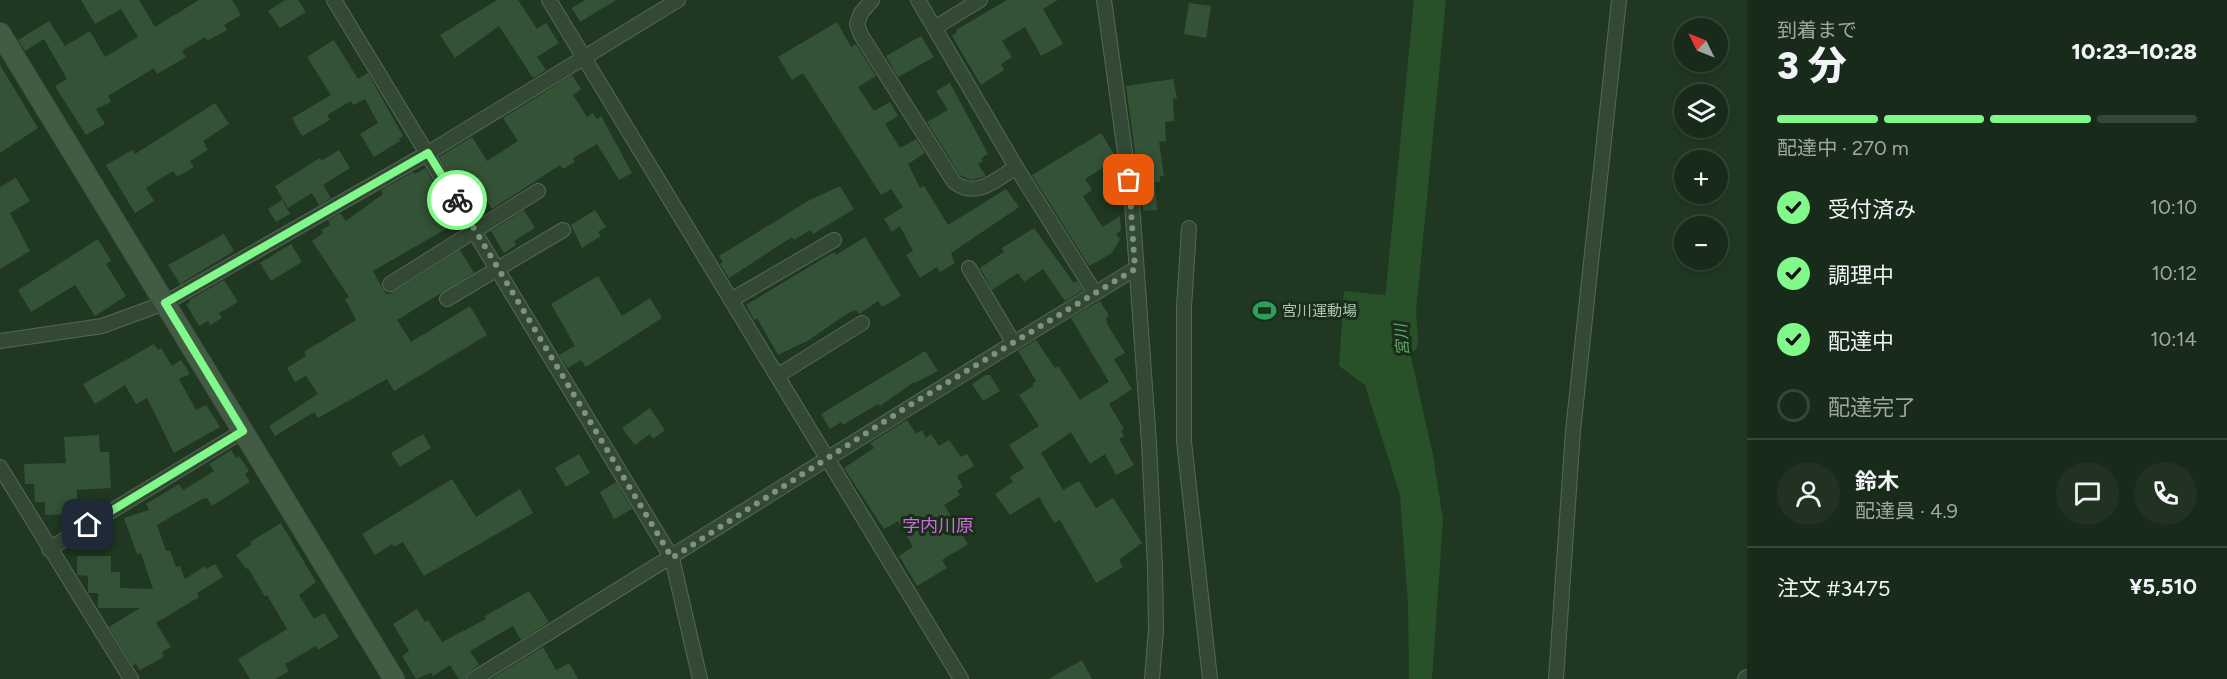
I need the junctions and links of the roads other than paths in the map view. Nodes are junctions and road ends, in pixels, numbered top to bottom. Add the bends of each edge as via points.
1 (334, 0) edge
2 (549, 0) edge
3 (678, 0) edge
4 (872, 0) edge
5 (918, 0) edge
6 (980, 0) edge
7 (1104, 0) edge
8 (1619, 0) edge
9 (936, 27) junction
10 (0, 33) edge
11 (584, 58) junction
12 (428, 153) junction
13 (1016, 167) junction
14 (538, 191) dead end
15 (1189, 228) dead end
16 (475, 230) junction
17 (563, 230) dead end
18 (834, 240) dead end
19 (969, 268) dead end
20 (498, 269) junction
21 (1135, 269) junction
22 (390, 284) dead end
23 (1095, 293) junction
24 (447, 299) dead end
25 (731, 300) junction
26 (165, 303) junction
27 (862, 323) dead end
28 (0, 341) edge
29 (1013, 342) junction
30 (777, 376) junction
31 (243, 431) junction
32 (828, 460) junction
33 (0, 467) edge
34 (49, 549) junction
35 (672, 558) junction
36 (131, 679) edge
37 (394, 679) edge
38 (474, 679) edge
39 (700, 679) edge
40 (961, 679) edge
41 (1152, 679) edge
42 (1210, 679) edge
43 (1556, 679) edge

1 - 12 street
2 - 11 street
3 - 11 street
4 - 13 street via 857,24 861,34 954,182 975,190
5 - 9 street
6 - 9 street
7 - 21 street via 1132,203
8 - 43 street via 1574,419
9 - 13 street
10 - 26 street
11 - 12 street
11 - 25 street
12 - 16 street
12 - 26 street
13 - 23 street
14 - 16 street
15 - 42 street via 1184,307 1184,441
16 - 20 street
16 - 22 street
17 - 20 street
18 - 25 street
19 - 29 street
20 - 24 street
20 - 35 street
21 - 23 street
21 - 41 street via 1154,544 1156,629
23 - 29 street
25 - 30 street
26 - 28 street via 102,326
26 - 31 street
27 - 30 street
29 - 32 street
30 - 32 street
31 - 34 street
31 - 37 street
32 - 35 street
32 - 40 street
33 - 34 street
34 - 36 street
35 - 38 street
35 - 39 street

